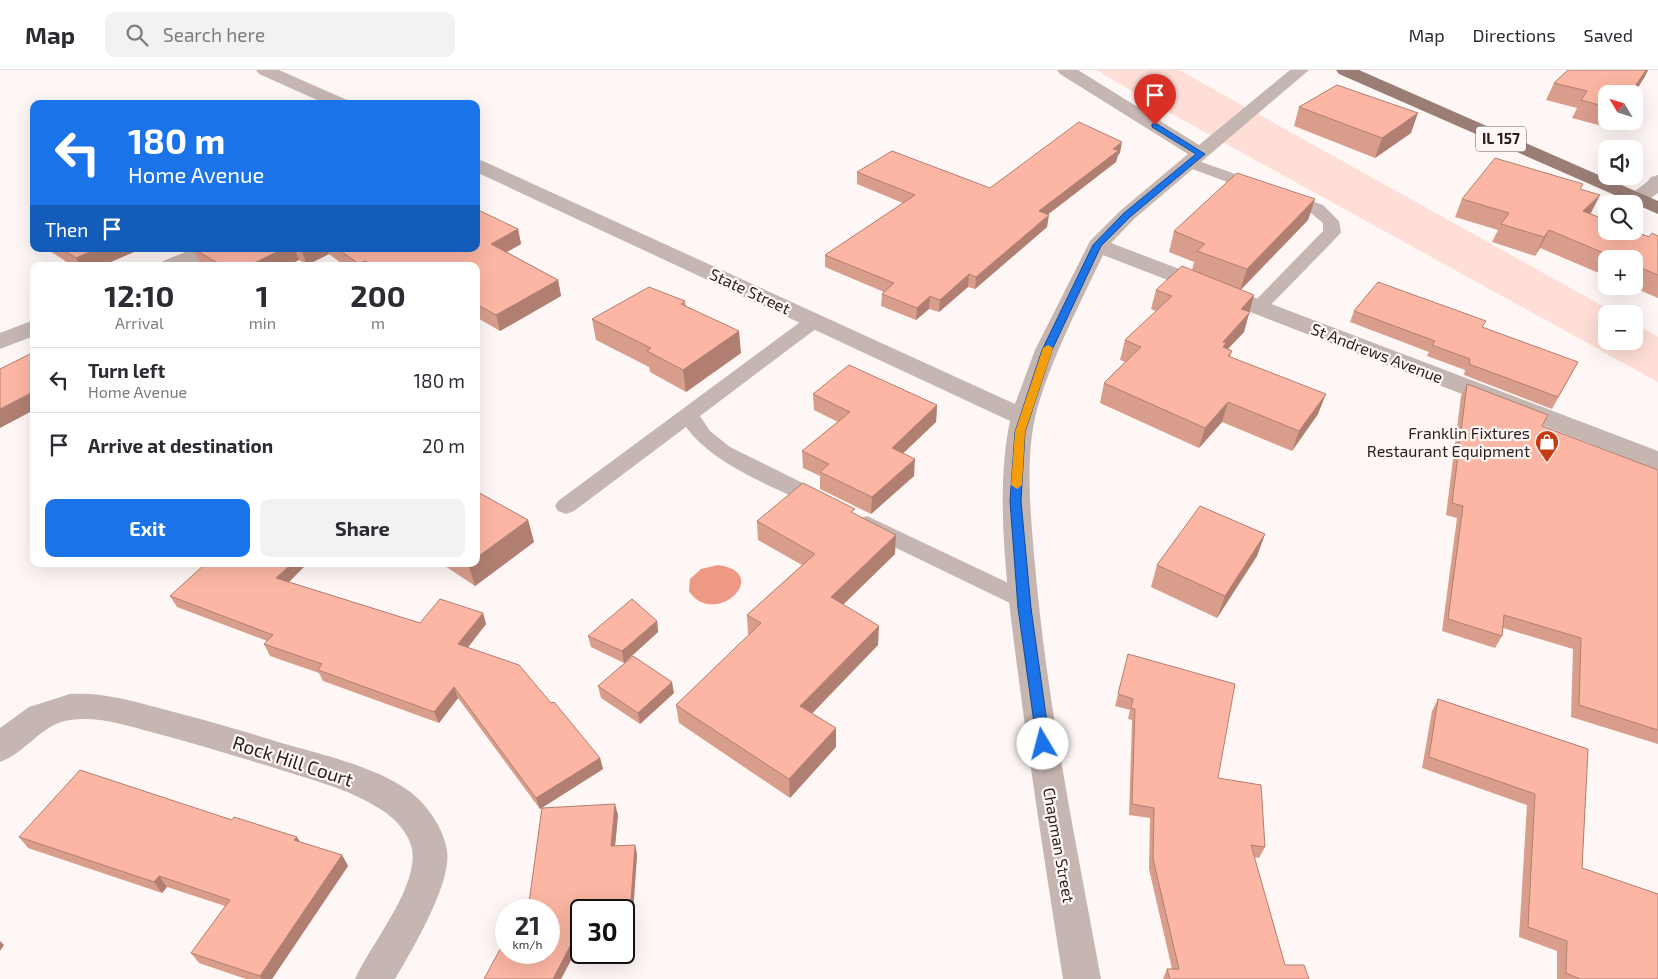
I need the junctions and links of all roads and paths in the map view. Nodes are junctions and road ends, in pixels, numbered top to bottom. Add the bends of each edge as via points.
1 (266, 70) edge
2 (1066, 70) edge
3 (1300, 70) edge
4 (1355, 72) edge
5 (332, 100) edge
6 (1196, 158) junction
7 (480, 166) edge
8 (1658, 181) edge
9 (1628, 195) edge
10 (1642, 195) edge
11 (1643, 202) edge
12 (1658, 208) edge
13 (1097, 245) junction
14 (203, 252) edge
15 (180, 262) edge
16 (1258, 307) junction
17 (814, 322) junction
18 (30, 329) edge
19 (0, 342) edge
20 (687, 414) junction
21 (1024, 417) junction
22 (1658, 460) edge
23 (566, 506) dead end
24 (1024, 600) junction
25 (0, 748) edge
26 (374, 979) edge
27 (1082, 979) edge

1 - 5 street
2 - 6 street
3 - 6 street, Chapman Street
4 - 9 main road, IL 157
6 - 13 street, Chapman Street via 1127,215
6 - 16 lane via 1317,209 1331,220 1332,232
7 - 17 street, State Street
8 - 10 street
11 - 12 main road, IL 157
13 - 16 street, St Andrews Avenue
13 - 21 street, Chapman Street via 1047,350
14 - 15 street
16 - 22 street, St Andrews Avenue
17 - 20 lane
17 - 21 street, State Street
18 - 19 street
20 - 23 lane
20 - 24 lane via 703,436 723,452
21 - 24 street, Chapman Street via 1020,432 1016,501
24 - 27 street, Chapman Street via 1048,783
25 - 26 street, Rock Hill Court via 46,713 70,707 108,708 218,736 353,779 394,799 420,824 430,853 429,869 394,948

